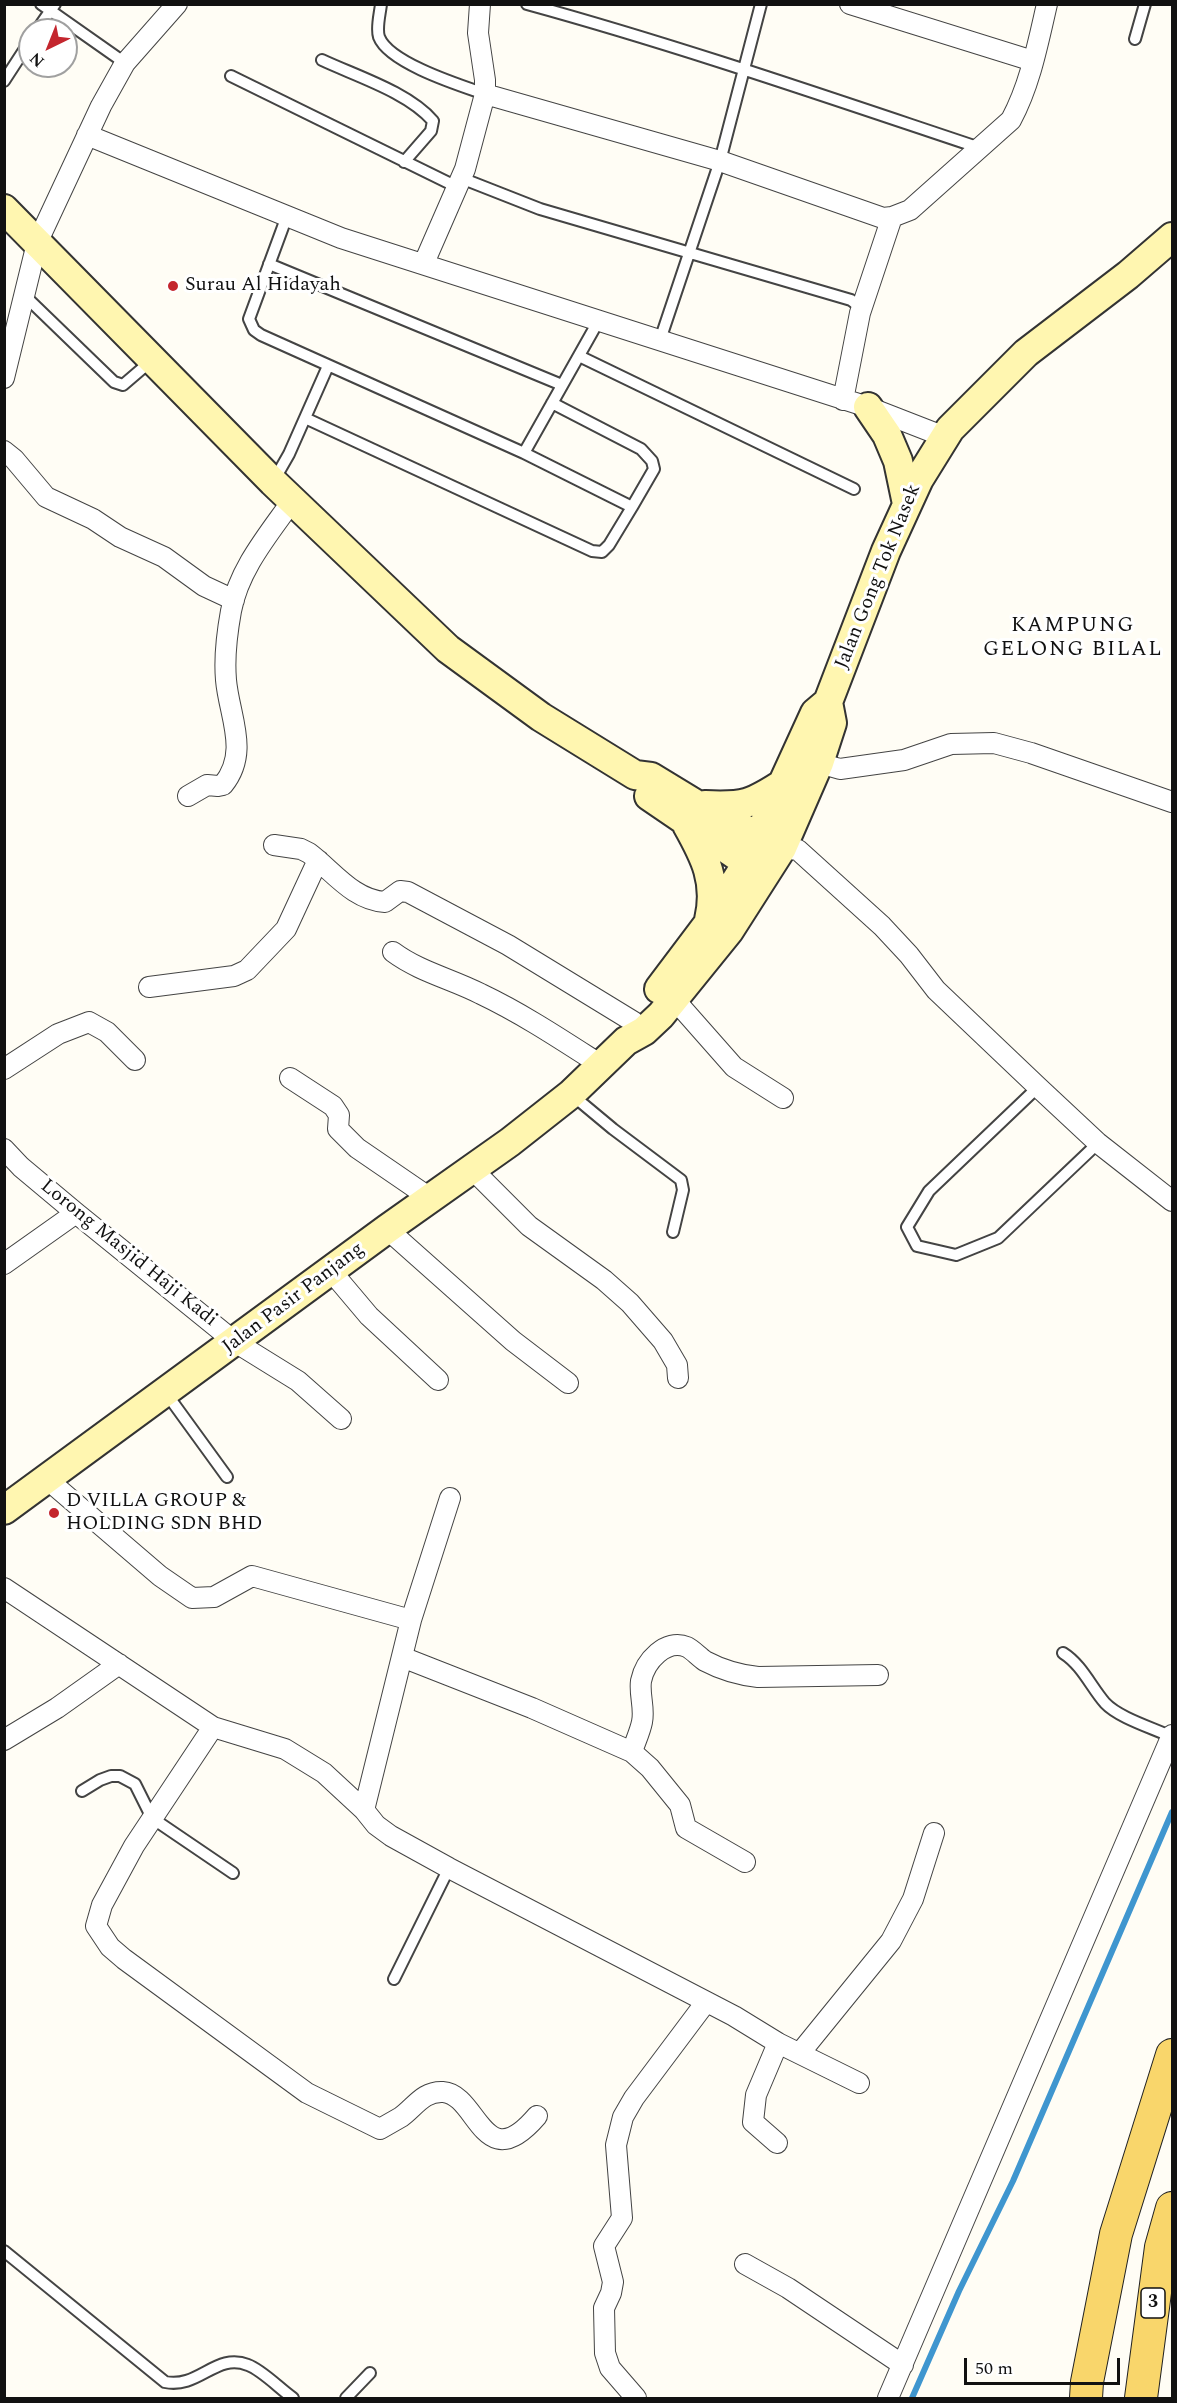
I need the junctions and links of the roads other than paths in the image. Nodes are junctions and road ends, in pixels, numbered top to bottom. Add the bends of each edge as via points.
1 (177, 4) edge
2 (381, 4) edge
3 (480, 4) edge
4 (527, 4) edge
5 (761, 4) edge
6 (850, 4) edge
7 (1047, 4) edge
8 (1145, 4) edge
9 (48, 7) edge
10 (1135, 39) dead end
11 (18, 59) edge
12 (322, 60) dead end
13 (1033, 62) junction
14 (125, 63) junction
15 (744, 69) junction
16 (231, 76) dead end
17 (4, 81) edge
18 (485, 94) junction
19 (87, 135) junction
20 (980, 148) junction
21 (720, 161) junction
22 (404, 162) junction
23 (459, 182) junction
24 (4, 209) edge
25 (287, 216) junction
26 (892, 218) junction
27 (1173, 237) edge
28 (37, 243) junction
29 (689, 254) junction
30 (424, 263) junction
31 (268, 264) junction
32 (25, 296) junction
33 (860, 313) junction
34 (599, 320) junction
35 (660, 340) junction
36 (9, 346) edge
37 (579, 356) junction
38 (153, 359) junction
39 (328, 366) junction
40 (4, 378) edge
41 (562, 385) junction
42 (552, 403) junction
43 (856, 404) junction
44 (305, 418) junction
45 (945, 437) junction
46 (4, 452) edge
47 (524, 453) junction
48 (854, 489) dead end
49 (283, 491) junction
50 (907, 504) junction
51 (632, 507) junction
52 (234, 600) junction
53 (828, 702) junction
54 (819, 762) junction
55 (784, 783) junction
56 (188, 796) dead end
57 (1173, 802) edge
58 (691, 813) junction
59 (771, 842) junction
60 (274, 845) dead end
61 (318, 860) junction
62 (757, 869) junction
63 (708, 925) junction
64 (393, 952) dead end
65 (149, 987) dead end
66 (674, 999) junction
67 (630, 1032) junction
68 (135, 1060) dead end
69 (601, 1065) junction
70 (4, 1069) edge
71 (290, 1078) dead end
72 (1038, 1087) junction
73 (576, 1089) junction
74 (783, 1098) dead end
75 (1098, 1143) junction
76 (4, 1149) edge
77 (472, 1169) junction
78 (430, 1198) junction
79 (1173, 1201) edge
80 (76, 1213) junction
81 (387, 1229) junction
82 (673, 1232) dead end
83 (4, 1264) edge
84 (331, 1270) junction
85 (235, 1342) junction
86 (678, 1378) dead end
87 (438, 1380) dead end
88 (568, 1383) dead end
89 (166, 1393) junction
90 (341, 1419) dead end
91 (227, 1477) dead end
92 (48, 1480) junction
93 (450, 1498) dead end
94 (4, 1510) edge
95 (4, 1588) edge
96 (411, 1620) junction
97 (1063, 1653) dead end
98 (402, 1657) junction
99 (118, 1664) junction
100 (878, 1675) dead end
101 (213, 1727) junction
102 (1172, 1736) edge
103 (4, 1740) edge
104 (632, 1752) junction
105 (82, 1791) dead end
106 (364, 1810) junction
107 (152, 1818) junction
108 (934, 1833) dead end
109 (745, 1862) dead end
110 (449, 1868) junction
111 (232, 1873) dead end
112 (393, 1979) dead end
113 (706, 2002) junction
114 (778, 2043) junction
115 (800, 2053) junction
116 (1173, 2055) edge
117 (859, 2083) dead end
118 (537, 2116) dead end
119 (777, 2143) dead end
120 (1173, 2208) edge
121 (4, 2251) edge
122 (745, 2264) dead end
123 (903, 2365) junction
124 (370, 2373) dead end
125 (292, 2398) edge
126 (346, 2398) edge
127 (636, 2398) edge
128 (888, 2398) edge
129 (1086, 2398) edge
130 (1141, 2398) edge

1 - 14 street
2 - 18 lane via 378,34 388,49 430,74
3 - 18 street via 478,33
4 - 15 lane
5 - 15 lane
6 - 13 street
7 - 13 street
8 - 10 lane
9 - 14 lane
11 - 17 lane
12 - 22 lane via 425,111 433,121 432,131
13 - 20 street via 1011,120
14 - 19 street
15 - 20 lane
15 - 21 lane
16 - 22 lane
18 - 21 street
18 - 23 street
19 - 25 street
19 - 28 street
20 - 26 street via 909,210
21 - 26 street
21 - 29 lane
22 - 23 lane
23 - 29 lane
23 - 30 street
24 - 28 main road
25 - 30 street via 341,238
25 - 31 lane
26 - 33 street
27 - 45 main road, Jalan Gong Tok Nasek via 1026,353
28 - 32 street
28 - 38 main road
29 - 33 lane via 852,300 860,307
29 - 35 lane
30 - 34 street
31 - 39 lane via 249,319 251,325 261,335
31 - 41 lane
32 - 36 street
32 - 38 lane via 114,382 123,385
33 - 43 street
34 - 35 street
34 - 37 lane
35 - 43 street
36 - 40 street
37 - 41 lane
37 - 48 lane
38 - 49 main road
39 - 44 lane
39 - 47 lane
41 - 42 lane
42 - 47 lane
42 - 51 lane via 649,456 654,469
43 - 45 street
43 - 50 main road via 887,435 898,461
44 - 49 lane
44 - 51 lane via 592,551 602,552 609,545
45 - 50 main road, Jalan Gong Tok Nasek
46 - 52 street via 15,459 45,497 164,557 204,586
47 - 51 lane
49 - 52 street
49 - 58 main road via 448,649 541,717 635,775 651,777
50 - 53 main road, Jalan Gong Tok Nasek
52 - 56 street via 225,656 237,739 236,759 223,785 203,786
53 - 54 main road, Jalan Gong Tok Nasek via 832,723
53 - 55 main road, Jalan Gong Tok Nasek via 815,713
54 - 57 street via 840,769 904,760 951,744 994,743
54 - 59 main road, Jalan Gong Tok Nasek
55 - 58 main road via 752,803
55 - 59 main road, Jalan Gong Tok Nasek
58 - 59 main road
58 - 62 main road
58 - 63 main road via 711,880
59 - 62 main road, Jalan Gong Tok Nasek
59 - 72 street via 798,850 882,926 936,990
60 - 61 street via 301,849
61 - 65 street via 286,929 247,970 234,976
61 - 67 street via 352,890 366,897 385,902 404,891 508,945
62 - 63 main road, Jalan Gong Tok Nasek
62 - 66 main road, Jalan Gong Tok Nasek via 729,931
63 - 67 main road, Jalan Gong Tok Nasek
64 - 69 street via 522,1015
66 - 67 main road, Jalan Gong Tok Nasek via 644,1031
66 - 74 street via 734,1067
67 - 69 main road, Jalan Gong Tok Nasek
68 - 70 street via 106,1032 88,1022 39,1044
69 - 73 main road, Jalan Gong Tok Nasek
71 - 78 street via 333,1106 339,1115 338,1129 357,1148
72 - 75 street
72 - 75 lane via 930,1191 907,1227 917,1246 956,1255 998,1238
73 - 77 main road, Jalan Pasir Panjang
73 - 82 lane via 681,1180 683,1190
75 - 79 street
76 - 80 street, Lorong Masjid Haji Kadi
77 - 78 main road, Jalan Pasir Panjang
77 - 86 street via 529,1226 630,1303 663,1341 677,1365
78 - 81 main road, Jalan Pasir Panjang
80 - 83 street
80 - 85 street, Lorong Masjid Haji Kadi
81 - 84 main road, Jalan Pasir Panjang
81 - 88 street via 513,1341
84 - 85 main road, Jalan Pasir Panjang
84 - 87 street via 369,1316
85 - 89 main road, Jalan Pasir Panjang
85 - 90 street, Lorong Masjid Haji Kadi via 298,1381
89 - 91 lane
89 - 92 main road, Jalan Pasir Panjang
92 - 94 main road, Jalan Pasir Panjang
92 - 96 street via 160,1576 192,1598 214,1597 252,1576
93 - 96 street
95 - 99 street
96 - 98 street
97 - 102 lane via 1116,1711
98 - 104 street
98 - 106 street
99 - 101 street
99 - 103 street
100 - 104 street via 741,1675 674,1644 651,1661 642,1678 640,1694 644,1709
101 - 106 street via 285,1749 324,1773
101 - 107 street
102 - 123 street
104 - 109 street via 680,1805 686,1828
105 - 107 lane via 100,1780 120,1776 135,1784
106 - 110 street via 391,1836
107 - 111 lane
107 - 118 street via 102,1905 96,1926 124,1959 307,2093 380,2129 399,2119 421,2098 443,2092 454,2096 498,2139 521,2133
108 - 115 street via 913,1899 891,1941
110 - 112 lane
110 - 113 street
113 - 114 street
113 - 127 street via 634,2098 618,2131 616,2157 622,2218 604,2246 613,2282 603,2308 605,2353 610,2368
114 - 115 street
114 - 119 street via 756,2095 753,2122
115 - 117 street
116 - 129 main road via 1116,2234
120 - 130 main road, 3 via 1161,2247
121 - 125 lane via 165,2382 184,2383 234,2362 249,2365
122 - 123 street
123 - 128 street
124 - 126 lane

